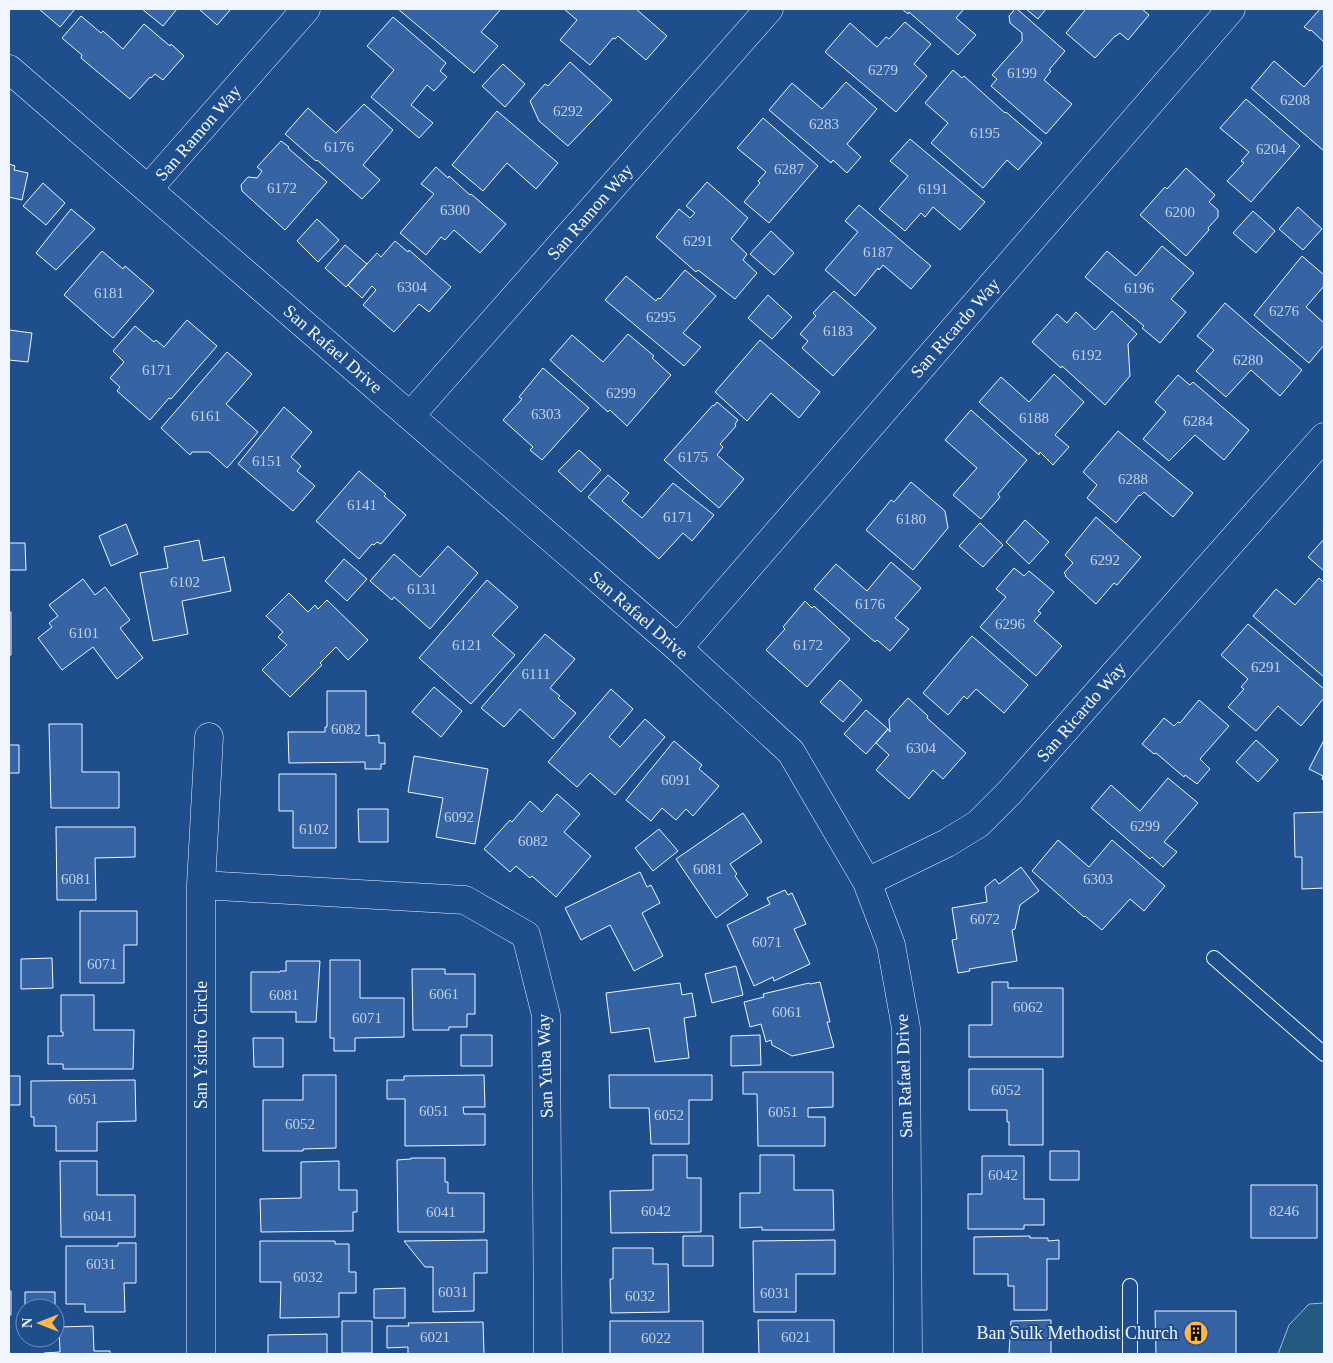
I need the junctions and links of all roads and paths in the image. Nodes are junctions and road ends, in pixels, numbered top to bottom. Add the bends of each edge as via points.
1 (306, 9) edge
2 (770, 9) edge
3 (1231, 9) edge
4 (9, 69) edge
5 (148, 189) junction
6 (410, 416) junction
7 (1324, 437) edge
8 (678, 648) junction
9 (209, 737) dead end
10 (867, 882) junction
11 (201, 885) junction
12 (1214, 958) dead end
13 (1324, 1054) edge
14 (1130, 1286) dead end
15 (201, 1354) edge
16 (548, 1354) edge
17 (908, 1354) edge
18 (1130, 1354) edge

1 - 5 street, San Ramon Way
2 - 6 street, San Ramon Way
3 - 8 street, San Ricardo Way
4 - 5 street, San Rafael Drive
5 - 6 street, San Rafael Drive
6 - 8 street, San Rafael Drive
7 - 10 street, San Ricardo Way via 1010,792 978,824
8 - 10 street, San Rafael Drive via 791,752
9 - 11 street, San Ysidro Circle
10 - 17 street, San Rafael Drive via 891,945 906,1028
11 - 15 street, San Ysidro Circle
11 - 16 street, San Yuba Way via 465,900 526,935 546,1015
12 - 13 lane
14 - 18 lane

